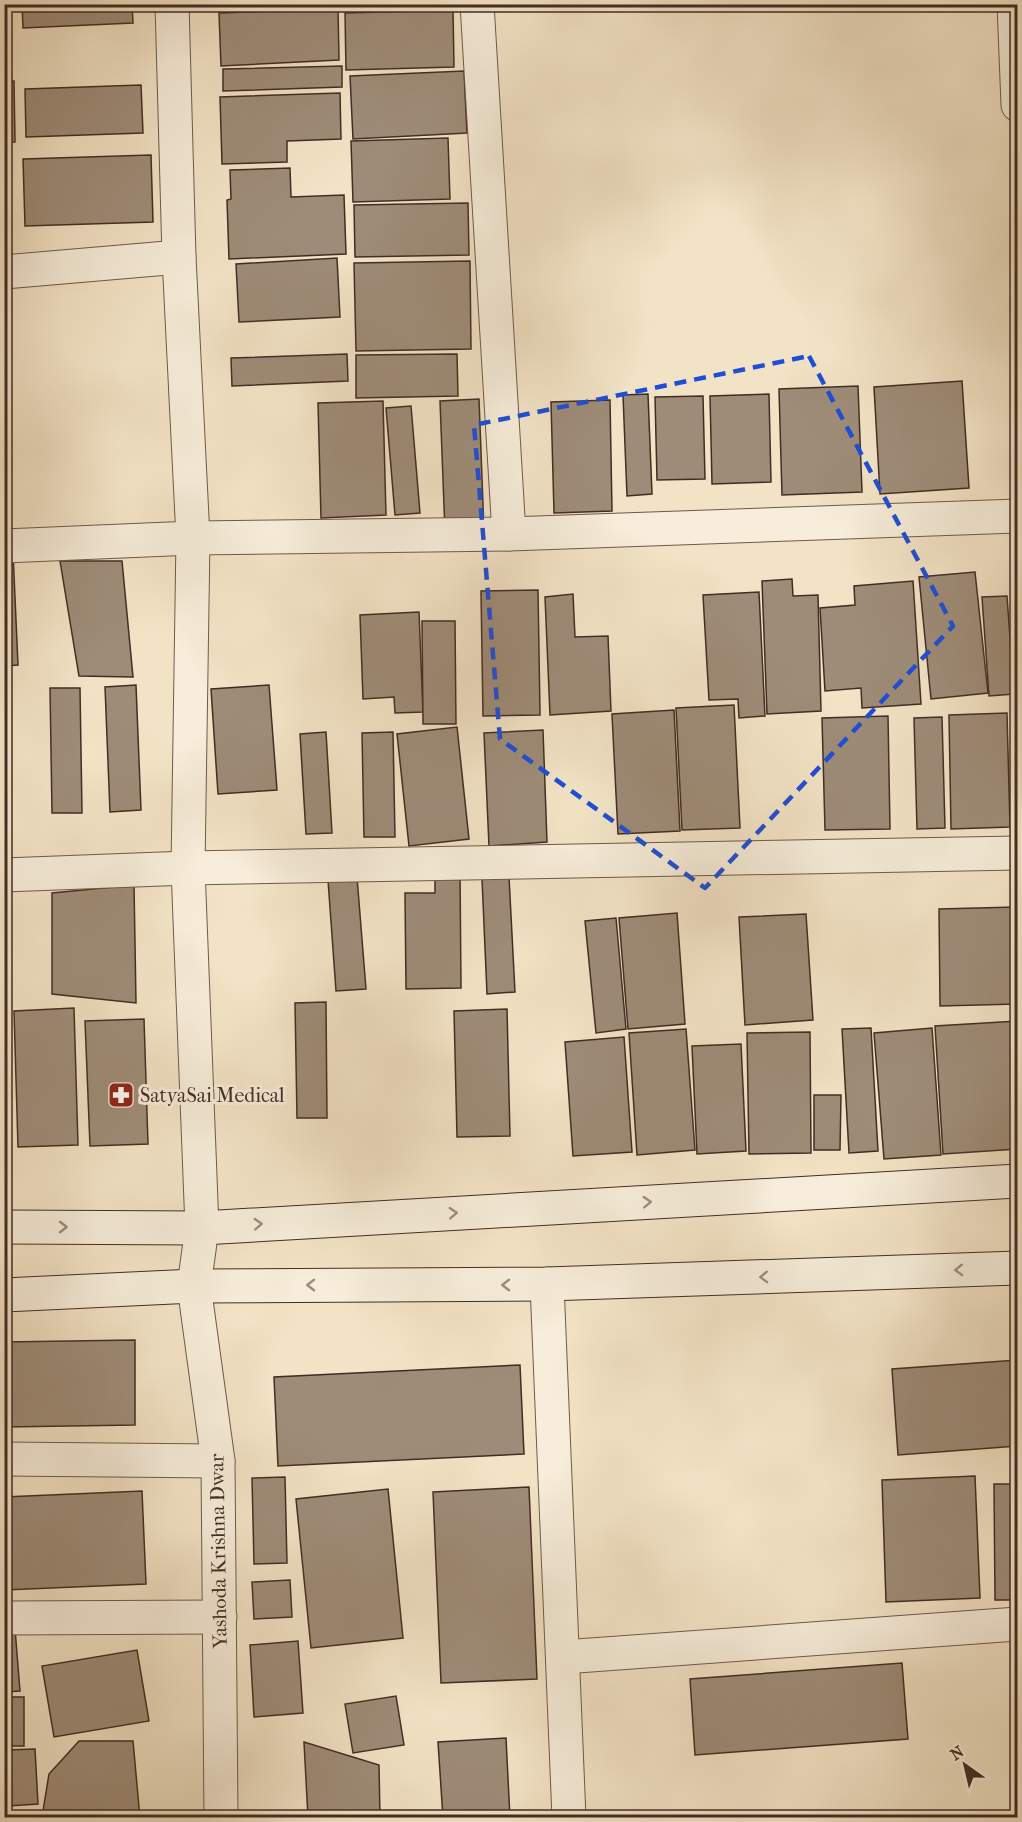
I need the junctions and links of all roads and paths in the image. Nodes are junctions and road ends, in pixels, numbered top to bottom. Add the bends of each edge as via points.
1 (172, 4) edge
2 (477, 4) edge
3 (1014, 4) edge
4 (1017, 105) edge
5 (179, 257) junction
6 (4, 272) edge
7 (1017, 516) edge
8 (509, 534) junction
9 (193, 538) junction
10 (4, 546) edge
11 (1017, 853) edge
12 (188, 868) junction
13 (4, 876) edge
14 (1017, 1181) edge
15 (4, 1227) edge
16 (202, 1228) junction
17 (1017, 1268) edge
18 (547, 1284) junction
19 (194, 1286) junction
20 (4, 1295) edge
21 (4, 1459) edge
22 (218, 1461) junction
23 (220, 1617) junction
24 (4, 1618) edge
25 (1017, 1624) edge
26 (563, 1657) junction
27 (221, 1818) edge
28 (569, 1818) edge

1 - 5 street, Yashoda Krishna Dwar
2 - 8 street
3 - 4 street
5 - 6 street
5 - 9 street, Yashoda Krishna Dwar
7 - 8 street
8 - 9 street
9 - 10 street
9 - 12 street, Yashoda Krishna Dwar
11 - 12 street
12 - 13 street
12 - 16 street, Yashoda Krishna Dwar
16 -> 14 street
15 -> 16 street
16 - 19 street, Yashoda Krishna Dwar
17 -> 18 street
18 -> 19 street
18 - 26 street
19 - 20 street
19 - 22 street, Yashoda Krishna Dwar
21 - 22 street
22 - 23 street, Yashoda Krishna Dwar
23 - 24 street
23 - 27 street, Yashoda Krishna Dwar
25 - 26 street
26 - 28 street

